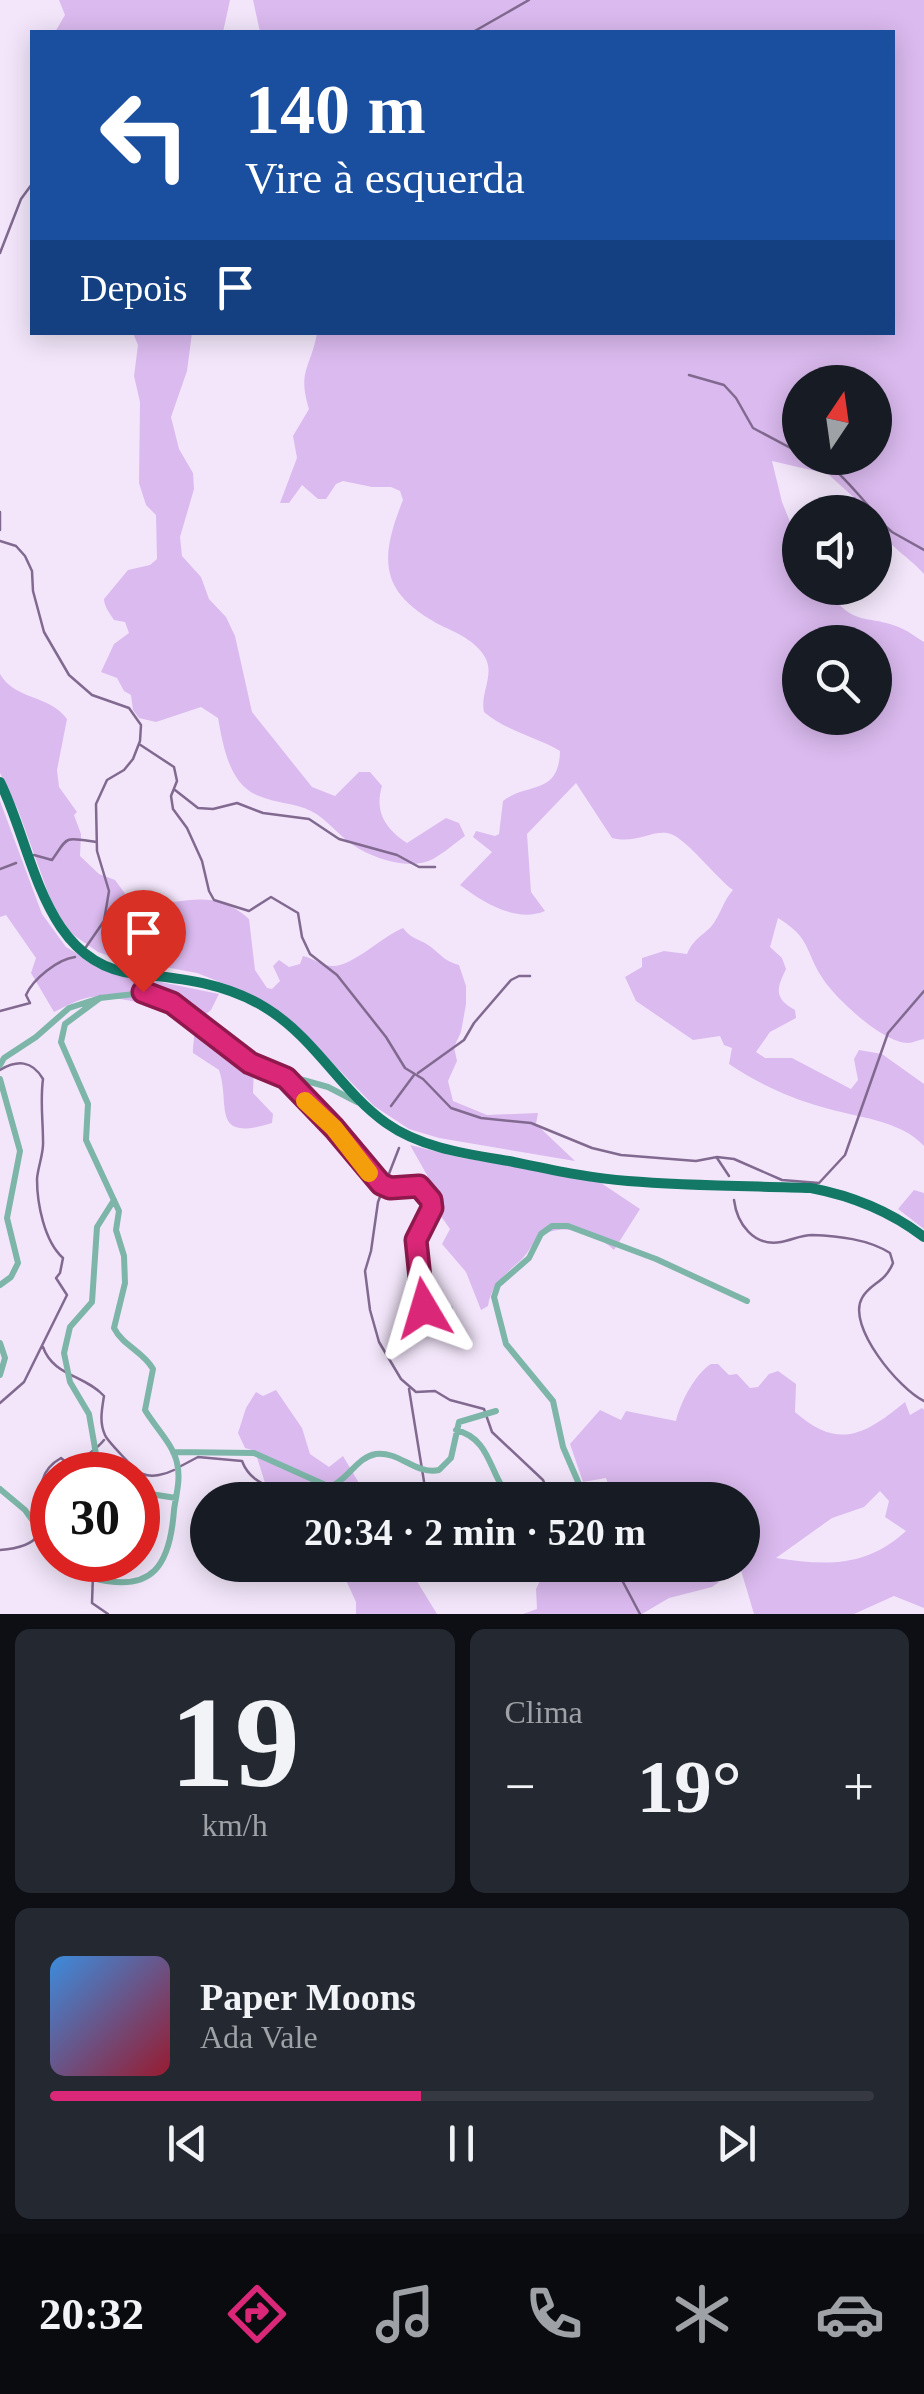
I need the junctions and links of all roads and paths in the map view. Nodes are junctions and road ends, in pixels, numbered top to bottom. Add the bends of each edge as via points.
1 (0, 782) edge
2 (100, 998) junction
3 (0, 1065) edge
4 (286, 1078) junction
5 (0, 1079) edge
6 (363, 1104) junction
7 (114, 1199) junction
8 (924, 1238) edge
9 (0, 1285) edge
10 (748, 1301) dead end
11 (450, 1309) dead end
12 (0, 1343) edge
13 (0, 1375) edge
14 (496, 1411) dead end
15 (456, 1430) junction
16 (96, 1452) edge
17 (174, 1452) junction
18 (502, 1482) edge
19 (577, 1482) edge
20 (0, 1488) edge
21 (160, 1495) edge
22 (176, 1498) junction
23 (30, 1516) edge
24 (160, 1564) edge

1 - 6 highway via 48,907 81,952 107,968 208,984 266,1008 296,1030
2 - 3 street via 69,1008
2 - 4 street via 143,992 163,998 250,1063
2 - 7 street via 72,1017 60,1038 88,1104 86,1140
4 - 6 street
4 - 11 street via 377,1181 390,1188 419,1186 428,1195 432,1208 416,1240 418,1301 424,1308
5 - 9 street via 20,1151 8,1218 18,1263
6 - 8 highway via 390,1126 442,1148 624,1181 810,1188 881,1209
7 - 16 street via 96,1227 92,1302 70,1327 64,1353 70,1382 89,1414
7 - 17 street via 125,1274 114,1328 150,1363 145,1410
10 - 19 street via 568,1226 541,1234 494,1297 506,1344 556,1408
12 - 13 street
14 - 15 street via 461,1420
15 - 17 street via 451,1458 438,1470 376,1454 330,1487 254,1453
15 - 18 street via 484,1447
17 - 22 street
20 - 23 street
21 - 22 street
22 - 24 street via 168,1554

